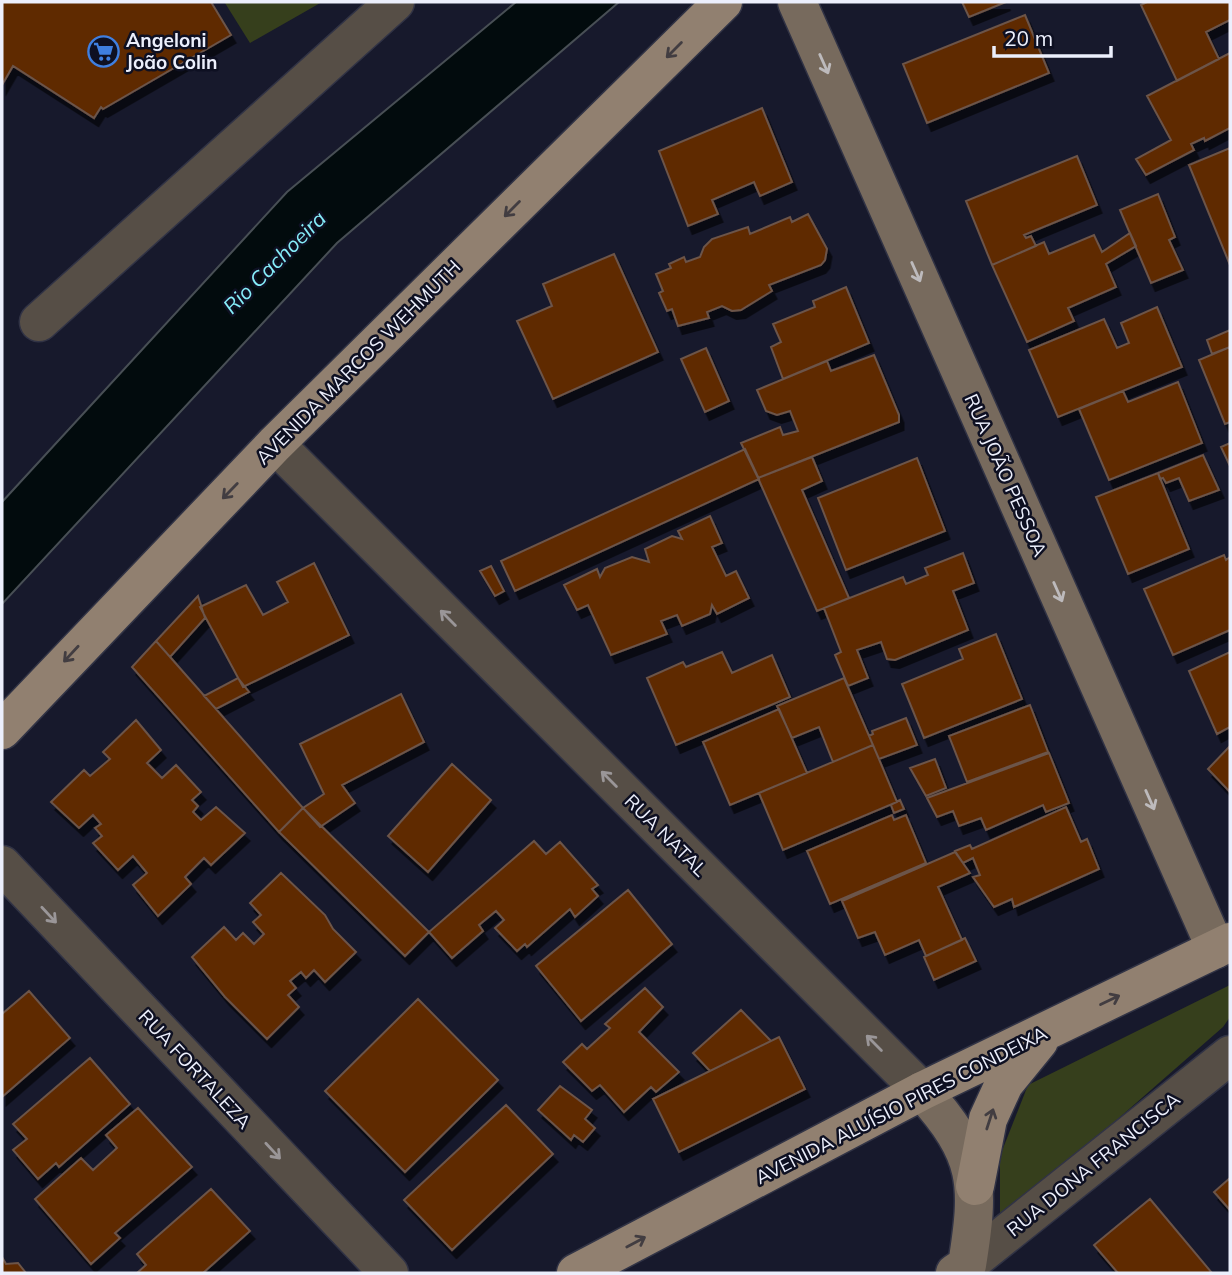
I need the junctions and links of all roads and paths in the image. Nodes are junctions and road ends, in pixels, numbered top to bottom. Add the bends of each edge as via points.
1 (395, 2) edge
2 (723, 2) edge
3 (797, 2) edge
4 (39, 321) dead end
5 (275, 444) junction
6 (2, 730) edge
7 (2, 865) edge
8 (1223, 946) edge
9 (1048, 1030) junction
10 (1230, 1055) edge
11 (922, 1091) junction
12 (975, 1186) junction
13 (961, 1269) edge
14 (389, 1273) edge
15 (576, 1273) edge

1 - 4 street
2 -> 5 main road, AVENIDA MARCOS WEHMUTH
3 -> 8 street, RUA JOÃO PESSOA
5 -> 6 main road, AVENIDA MARCOS WEHMUTH
11 -> 5 street, RUA NATAL
7 -> 14 street, RUA FORTALEZA
9 -> 8 main road, AVENIDA ALUÍSIO PIRES CONDEIXA
9 - 11 main road, AVENIDA ALUÍSIO PIRES CONDEIXA
12 -> 9 main road via 988,1119 1004,1084
10 - 13 street, RUA DONA FRANCISCA
11 - 12 street, RUA NATAL via 949,1121 964,1149
15 -> 11 main road, AVENIDA ALUÍSIO PIRES CONDEIXA
12 - 13 street, RUA NATAL via 976,1208

